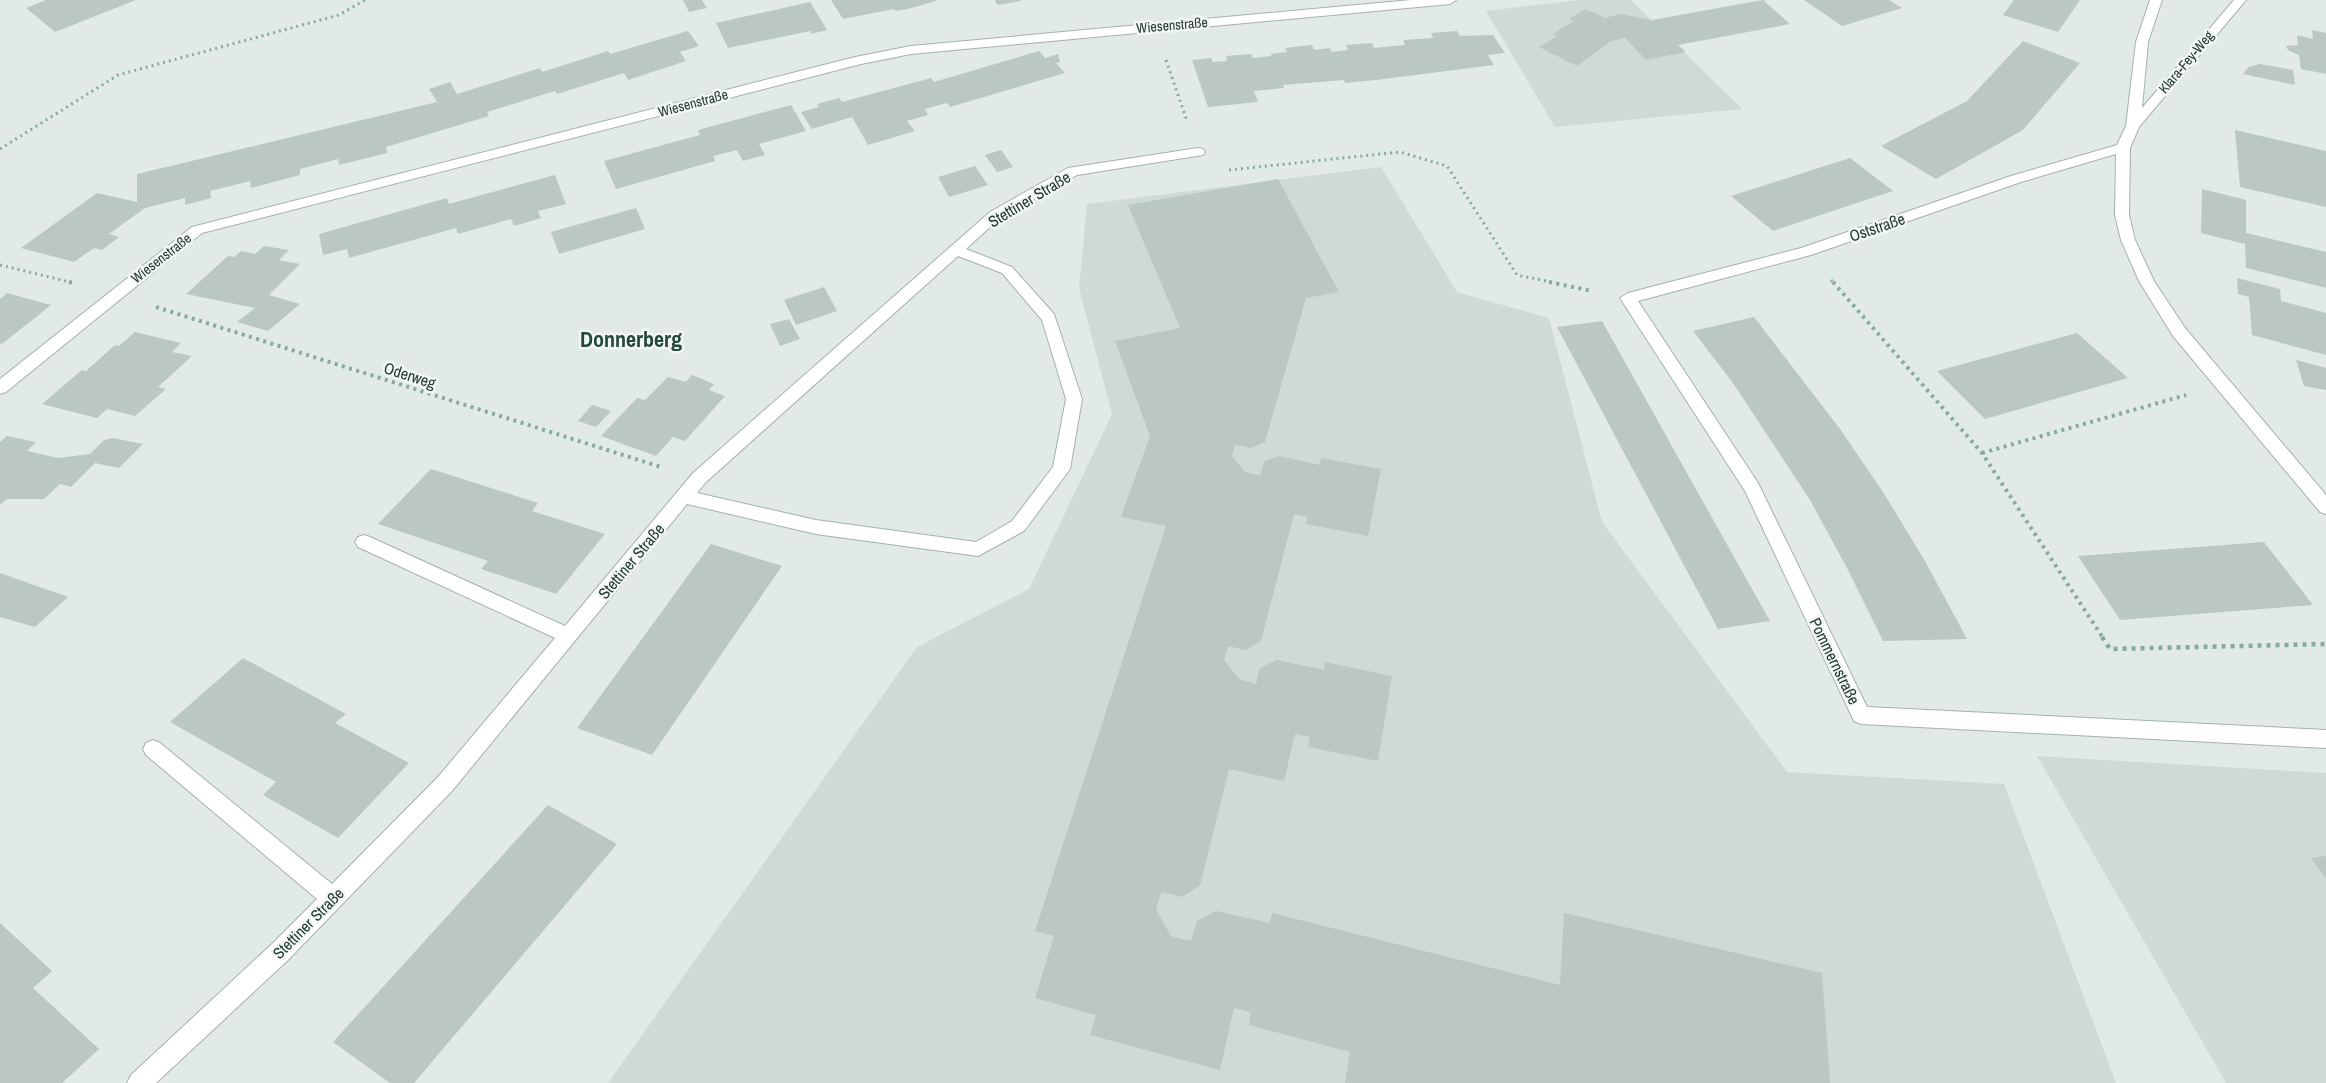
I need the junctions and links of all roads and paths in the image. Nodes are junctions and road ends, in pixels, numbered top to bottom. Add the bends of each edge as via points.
1 (365, 0) edge
2 (1450, 0) edge
3 (2156, 0) edge
4 (2240, 0) edge
5 (1154, 27) junction
6 (2133, 126) junction
7 (2124, 148) junction
8 (0, 149) edge
9 (1198, 152) junction
10 (957, 250) junction
11 (1806, 252) junction
12 (0, 265) edge
13 (114, 294) junction
14 (1628, 298) junction
15 (2223, 384) junction
16 (0, 388) edge
17 (1982, 453) junction
18 (699, 478) junction
19 (685, 496) junction
20 (2326, 507) edge
21 (364, 542) dead end
22 (569, 636) junction
23 (2326, 644) edge
24 (2326, 740) edge
25 (153, 749) dead end
26 (334, 899) junction
27 (139, 1083) edge

1 - 8 path via 339,15 118,75
2 - 5 street, Wiesenstraße
3 - 6 street via 2142,42
4 - 6 street, Klara-Fey-Weg
5 - 9 path
5 - 13 street, Wiesenstraße via 911,50 860,60 196,230
6 - 7 street
7 - 11 street, Oststraße via 2016,179
7 - 15 street via 2122,215 2128,240 2147,281 2179,332
9 - 10 street, Stettiner Straße via 1073,171 995,215
9 - 14 path via 1215,171 1400,152 1448,166 1517,275
10 - 18 street, Stettiner Straße
10 - 19 street via 1008,270 1049,318 1074,399 1061,469 1018,526 978,549 816,527
11 - 14 street, Oststraße
11 - 17 path
12 - 13 path, Oderweg
13 - 16 street, Wiesenstraße
13 - 18 path, Oderweg
14 - 24 street, Pommernstraße via 1752,488 1861,715
15 - 17 path
15 - 20 street
17 - 23 path via 2110,649
18 - 19 street, Stettiner Straße
19 - 22 street, Stettiner Straße
21 - 22 street
22 - 26 street, Stettiner Straße via 445,784
25 - 26 street
26 - 27 street, Stettiner Straße

